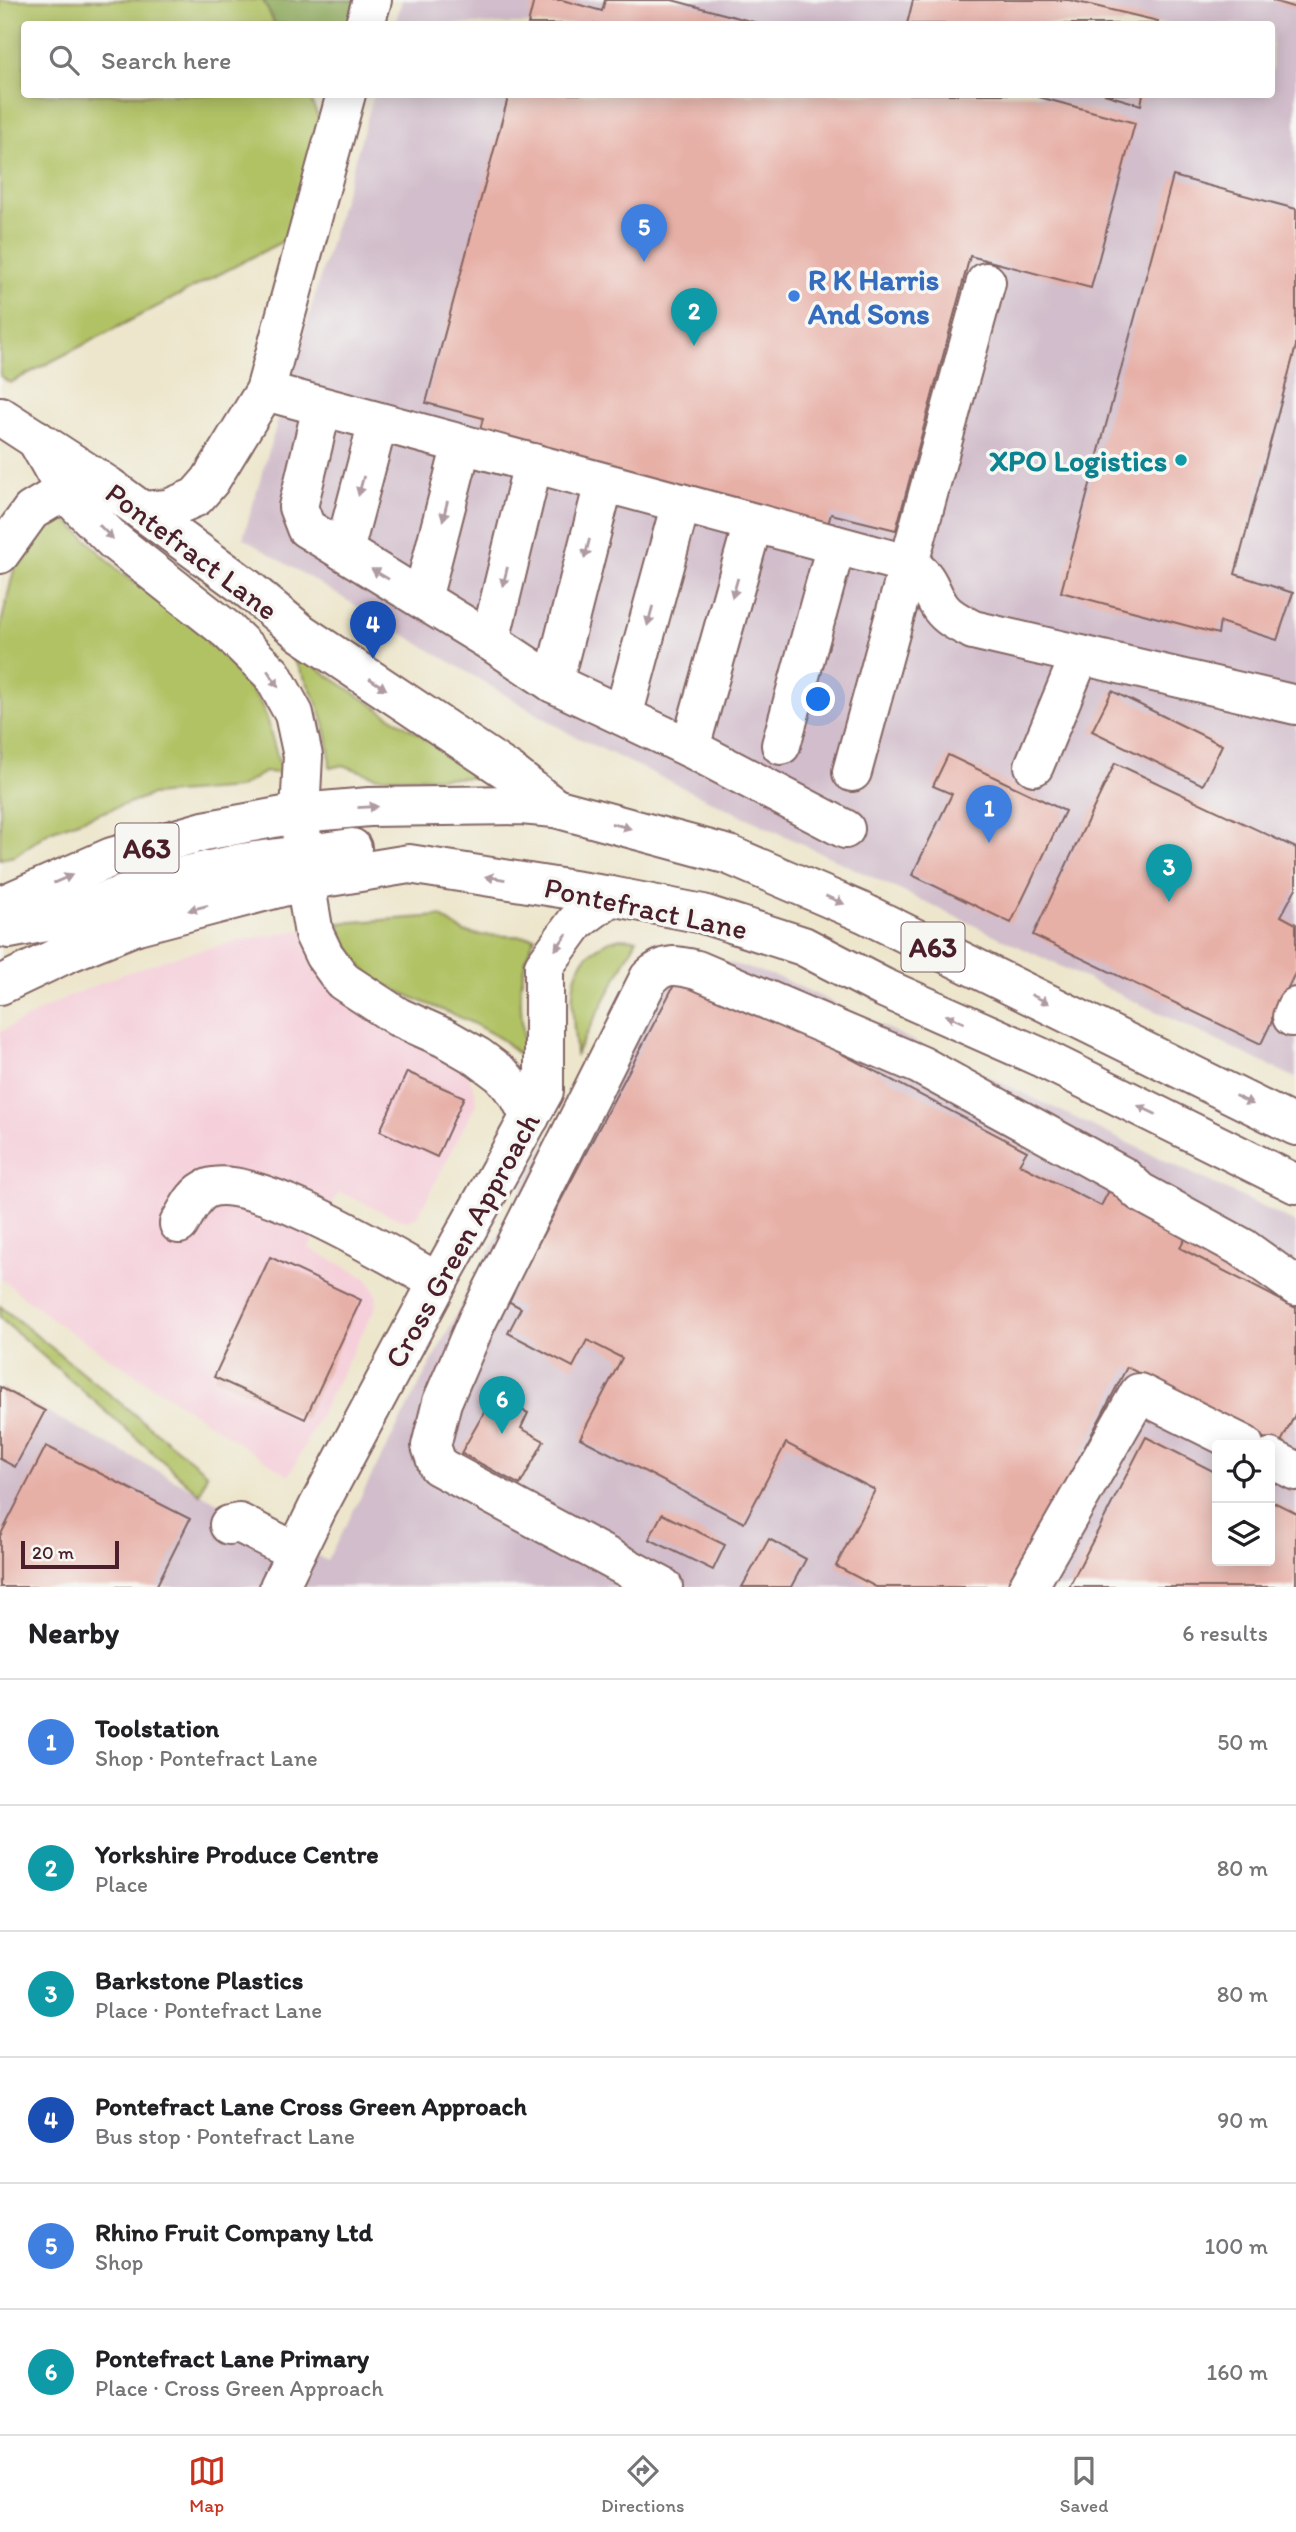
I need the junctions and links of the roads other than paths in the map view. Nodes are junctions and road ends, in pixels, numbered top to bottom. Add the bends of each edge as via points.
1 (372, 0) edge
2 (366, 21) edge
3 (345, 98) edge
4 (986, 282) dead end
5 (265, 391) junction
6 (322, 407) junction
7 (0, 416) edge
8 (378, 422) junction
9 (36, 439) junction
10 (462, 444) junction
11 (533, 463) junction
12 (210, 481) junction
13 (604, 483) junction
14 (108, 486) junction
15 (67, 494) junction
16 (681, 503) junction
17 (142, 511) junction
18 (753, 523) junction
19 (836, 545) junction
20 (344, 551) junction
21 (0, 554) edge
22 (201, 554) junction
23 (907, 564) junction
24 (422, 599) junction
25 (490, 641) junction
26 (1080, 656) junction
27 (553, 683) junction
28 (1296, 705) edge
29 (623, 716) junction
30 (781, 745) dead end
31 (690, 748) junction
32 (1034, 766) dead end
33 (852, 772) dead end
34 (555, 808) junction
35 (300, 813) junction
36 (845, 829) dead end
37 (298, 863) junction
38 (611, 896) junction
39 (0, 906) edge
40 (0, 927) edge
41 (1, 985) edge
42 (530, 1117) junction
43 (1296, 1126) edge
44 (1296, 1184) edge
45 (179, 1224) dead end
46 (438, 1282) junction
47 (1296, 1286) edge
48 (1234, 1440) edge
49 (229, 1525) dead end
50 (296, 1552) junction
51 (279, 1587) edge
52 (663, 1587) edge
53 (1028, 1587) edge

1 - 2 main road
3 - 5 main road
4 - 23 main road
5 - 6 main road
5 - 12 main road
6 - 8 main road
6 - 20 main road via 298,507 306,528
7 - 9 main road, Pontefract Lane
8 - 10 main road
8 -> 20 main road
9 - 14 main road, Pontefract Lane
9 - 15 main road
10 - 11 main road
10 -> 24 main road
11 - 13 main road
11 -> 25 main road
12 - 17 main road via 196,497 168,509
12 - 22 main road
13 - 16 main road
13 -> 27 main road
14 - 15 main road
14 - 17 main road, Pontefract Lane
15 - 21 main road via 31,510
15 -> 35 main road via 114,541 227,630 272,674 294,714 303,756
16 - 18 main road
16 -> 29 main road
17 - 22 main road, Pontefract Lane
18 - 19 main road
18 -> 31 main road
19 - 23 main road
19 - 30 main road
24 -> 20 main road
22 -> 34 main road, Pontefract Lane via 300,633 511,773
23 - 26 main road via 921,572 941,608 973,630
23 - 33 main road
24 - 25 main road
25 - 27 main road
26 - 28 main road
26 - 32 main road
27 - 29 main road
29 - 31 main road
31 - 36 main road
35 -> 34 main road, Pontefract Lane / A63 via 369,807
34 -> 43 main road, Pontefract Lane / A63 via 729,855 864,913
35 - 37 main road
39 -> 35 main road, Pontefract Lane / A63 via 112,858 204,831
38 -> 37 main road, Pontefract Lane / A63 via 409,864 372,846
37 - 40 main road, A63 via 241,863 166,880 46,922
37 -> 41 main road, A63 via 264,890 137,925
37 - 42 main road via 314,934 343,981 398,1017 478,1057 502,1075
38 -> 42 main road, Cross Green Approach via 576,922 544,966 544,1091
44 -> 38 main road, Pontefract Lane / A63 via 1040,1057 803,947 703,914
42 - 46 main road, Cross Green Approach
45 - 46 main road via 195,1197 206,1189 221,1185 264,1194 324,1220
46 - 50 main road, Cross Green Approach
47 - 52 main road via 1243,1248 1140,1192 1124,1177 920,1065 697,970 680,966 658,969 649,978 477,1321 442,1402 431,1446 438,1466
48 - 53 main road via 1139,1393
49 - 50 main road via 239,1523
50 - 51 main road, Cross Green Approach

